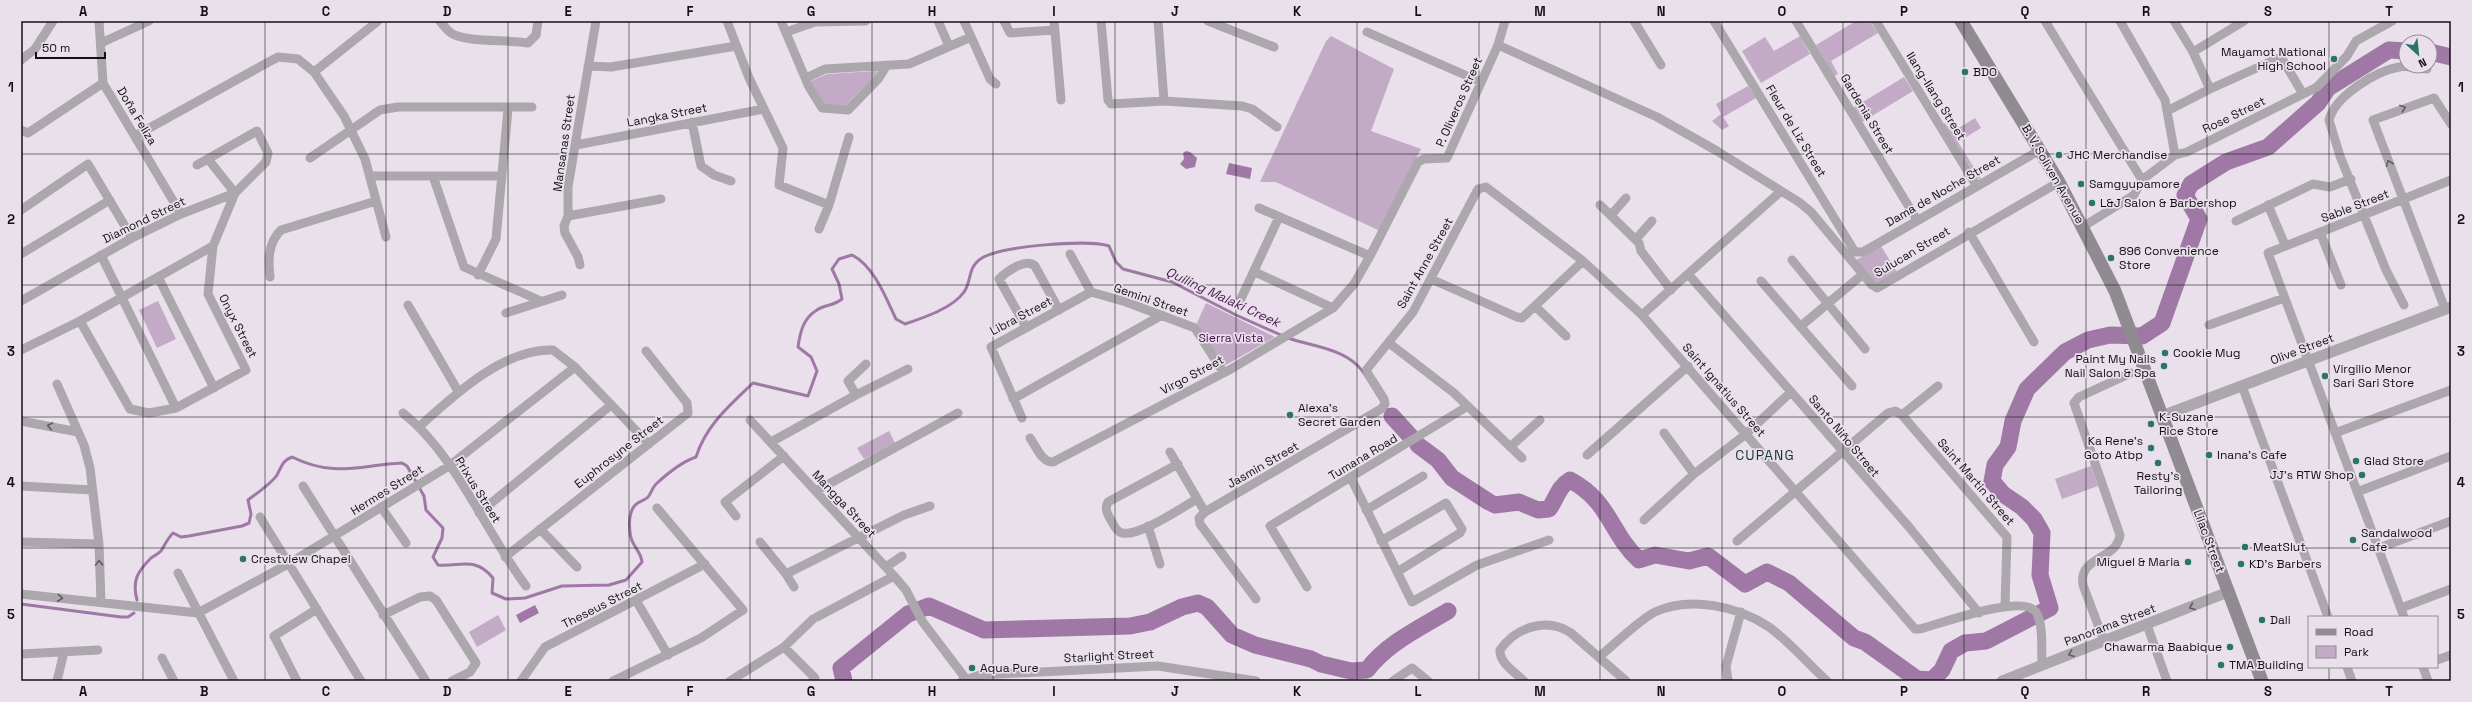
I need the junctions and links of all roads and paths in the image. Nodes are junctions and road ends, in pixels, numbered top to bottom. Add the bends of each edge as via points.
1 (53, 21) edge
2 (99, 21) edge
3 (149, 21) edge
4 (378, 21) edge
5 (440, 21) edge
6 (538, 21) edge
7 (596, 21) edge
8 (727, 21) edge
9 (781, 21) edge
10 (866, 21) edge
11 (938, 21) edge
12 (964, 21) edge
13 (1004, 21) edge
14 (1101, 21) edge
15 (1158, 21) edge
16 (1208, 21) edge
17 (1505, 21) edge
18 (1634, 21) edge
19 (1714, 21) edge
20 (1796, 21) edge
21 (1876, 21) edge
22 (1961, 21) edge
23 (2045, 21) edge
24 (2120, 21) edge
25 (2174, 21) edge
26 (2244, 21) edge
27 (2392, 21) edge
28 (1054, 25) edge
29 (786, 32) junction
30 (1367, 32) dead end
31 (971, 36) junction
32 (100, 43) junction
33 (1498, 45) junction
34 (736, 46) junction
35 (949, 46) junction
36 (1274, 47) dead end
37 (2193, 52) junction
38 (21, 60) edge
39 (887, 65) junction
40 (1661, 65) dead end
41 (588, 66) junction
42 (2398, 68) edge
43 (314, 72) junction
44 (806, 78) junction
45 (1481, 82) junction
46 (103, 83) junction
47 (996, 84) dead end
48 (2210, 88) junction
49 (2302, 94) junction
50 (1061, 100) dead end
51 (1164, 101) junction
52 (532, 107) dead end
53 (508, 109) junction
54 (764, 109) junction
55 (2168, 111) junction
56 (692, 122) junction
57 (2451, 124) edge
58 (1277, 126) dead end
59 (21, 130) edge
60 (353, 130) junction
61 (135, 136) junction
62 (849, 137) dead end
63 (576, 145) junction
64 (2040, 150) junction
65 (2175, 155) junction
66 (310, 158) dead end
67 (208, 159) junction
68 (197, 165) dead end
69 (370, 176) junction
70 (433, 176) junction
71 (502, 176) junction
72 (2350, 179) junction
73 (2142, 180) junction
74 (2451, 180) edge
75 (731, 181) dead end
76 (2059, 182) junction
77 (1976, 185) junction
78 (1482, 187) joint
79 (1781, 191) junction
80 (235, 192) junction
81 (1626, 198) dead end
82 (661, 199) dead end
83 (2404, 199) junction
84 (110, 200) junction
85 (376, 201) junction
86 (829, 205) junction
87 (1600, 205) dead end
88 (2268, 205) junction
89 (1258, 208) dead end
90 (21, 210) edge
91 (181, 214) junction
92 (1611, 215) junction
93 (2364, 215) junction
94 (568, 216) junction
95 (1279, 217) junction
96 (1917, 220) junction
97 (1652, 221) dead end
98 (2236, 221) dead end
99 (2084, 226) junction
100 (819, 229) dead end
101 (1969, 232) junction
102 (2320, 232) junction
103 (1381, 233) joint
104 (386, 237) dead end
105 (132, 238) junction
106 (1636, 240) junction
107 (2285, 245) junction
108 (213, 246) junction
109 (1858, 253) joint
110 (21, 254) edge
111 (1070, 254) dead end
112 (101, 255) junction
113 (1370, 256) junction
114 (1792, 260) dead end
115 (1583, 261) junction
116 (580, 265) dead end
117 (1255, 272) junction
118 (1863, 274) junction
119 (478, 275) junction
120 (1689, 275) junction
121 (158, 277) junction
122 (270, 277) dead end
123 (1431, 279) junction
124 (1761, 281) dead end
125 (2341, 285) dead end
126 (1671, 290) junction
127 (1091, 292) junction
128 (562, 295) dead end
129 (121, 298) junction
130 (2284, 298) junction
131 (21, 301) edge
132 (541, 301) junction
133 (1240, 303) dead end
134 (1828, 303) junction
135 (408, 305) dead end
136 (2404, 305) dead end
137 (1536, 307) junction
138 (1333, 308) junction
139 (2448, 308) edge
140 (1059, 310) junction
141 (506, 313) dead end
142 (1162, 315) junction
143 (1642, 315) junction
144 (80, 321) junction
145 (2209, 325) dead end
146 (1801, 326) junction
147 (1026, 327) junction
148 (2130, 334) joint
149 (1566, 336) dead end
150 (2034, 342) dead end
151 (1389, 343) junction
152 (1865, 349) dead end
153 (21, 350) edge
154 (646, 351) dead end
155 (2308, 361) junction
156 (866, 364) dead end
157 (1688, 366) junction
158 (575, 367) junction
159 (908, 369) dead end
160 (1224, 372) junction
161 (2131, 373) dead end
162 (57, 384) dead end
163 (1852, 386) dead end
164 (1938, 386) dead end
165 (2242, 386) junction
166 (214, 388) junction
167 (2451, 390) edge
168 (458, 391) junction
169 (1791, 392) junction
170 (856, 395) junction
171 (1013, 399) junction
172 (611, 405) junction
173 (1383, 406) joint
174 (1468, 406) junction
175 (176, 408) junction
176 (403, 413) dead end
177 (958, 413) dead end
178 (1898, 413) junction
179 (2162, 416) junction
180 (1022, 418) dead end
181 (750, 420) dead end
182 (1540, 420) dead end
183 (21, 422) edge
184 (420, 426) junction
185 (78, 432) junction
186 (1664, 433) dead end
187 (2335, 433) junction
188 (1746, 434) junction
189 (1030, 438) dead end
190 (771, 442) junction
191 (649, 444) junction
192 (1510, 447) junction
193 (1842, 450) junction
194 (1170, 452) dead end
195 (1587, 455) dead end
196 (784, 456) junction
197 (2451, 456) edge
198 (1522, 458) dead end
199 (1178, 464) junction
200 (449, 466) junction
201 (1694, 474) junction
202 (1423, 476) dead end
203 (1351, 478) junction
204 (21, 486) edge
205 (303, 486) dead end
206 (92, 490) junction
207 (816, 490) junction
208 (1794, 491) junction
209 (2357, 492) junction
210 (1197, 499) junction
211 (930, 506) dead end
212 (382, 508) junction
213 (657, 508) dead end
214 (1366, 510) junction
215 (479, 513) junction
216 (1202, 515) junction
217 (736, 516) dead end
218 (260, 518) dead end
219 (1644, 520) dead end
220 (2451, 521) edge
221 (1148, 526) junction
222 (540, 529) junction
223 (335, 537) junction
224 (860, 538) junction
225 (1549, 540) dead end
226 (1381, 541) junction
227 (1737, 541) dead end
228 (21, 542) edge
229 (760, 542) dead end
230 (406, 543) dead end
231 (99, 544) junction
232 (2378, 548) junction
233 (902, 556) dead end
234 (504, 557) junction
235 (288, 564) junction
236 (705, 564) junction
237 (1160, 564) dead end
238 (577, 567) dead end
239 (886, 567) junction
240 (1397, 572) junction
241 (178, 573) dead end
242 (786, 574) junction
243 (894, 576) junction
244 (526, 586) dead end
245 (794, 587) dead end
246 (1307, 587) dead end
247 (2451, 589) edge
248 (2228, 592) junction
249 (21, 594) edge
250 (1256, 599) dead end
251 (101, 602) junction
252 (636, 602) junction
253 (2005, 606) junction
254 (317, 610) junction
255 (1741, 612) junction
256 (198, 613) junction
257 (1979, 613) junction
258 (2403, 613) edge
259 (383, 615) junction
260 (2328, 616) edge
261 (2147, 625) junction
262 (2104, 641) junction
263 (784, 647) junction
264 (98, 650) dead end
265 (64, 652) junction
266 (21, 654) edge
267 (668, 655) junction
268 (2451, 655) edge
269 (1600, 656) junction
270 (162, 658) dead end
271 (2438, 660) edge
272 (2042, 664) junction
273 (2347, 668) edge
274 (2423, 668) edge
275 (964, 680) edge
276 (57, 681) edge
277 (174, 681) edge
278 (234, 681) edge
279 (297, 681) edge
280 (361, 681) edge
281 (426, 681) edge
282 (452, 681) edge
283 (521, 681) edge
284 (613, 681) edge
285 (730, 681) edge
286 (812, 681) edge
287 (1256, 681) edge
288 (1393, 681) edge
289 (1428, 681) edge
290 (1524, 681) edge
291 (1626, 681) edge
292 (1728, 681) edge
293 (1827, 681) edge
294 (2002, 681) edge
295 (2167, 681) edge
296 (2262, 681) edge
297 (2352, 681) edge
298 (2428, 681) edge

1 - 38 street via 34,49
2 - 32 street, Doña Feliza
3 - 32 street
4 - 43 street
5 - 6 street via 450,32 464,39 528,42 536,35
7 - 41 street, Mansanas Street
8 - 34 street
9 - 29 street
10 - 29 street via 815,22
11 - 35 street
12 - 31 street
13 - 28 street via 1010,33
14 - 51 street via 1108,100 1111,104
15 - 51 street
16 - 36 street
17 - 33 street, P. Oliveros Street
18 - 40 street
19 - 109 street, Fleur de Liz Street via 1854,251
20 - 96 street, Gardenia Street
21 - 77 street, Ilang-Ilang Street
22 - 64 main road, B. V. Soliven Avenue
23 - 73 street
24 - 55 street via 2153,77
25 - 37 street
26 - 37 street
27 - 49 street, Rose Street via 2356,41 2347,56 2317,87
28 - 50 street
29 - 44 street
30 - 45 street
31 - 35 street
31 - 47 street via 990,79
32 - 46 street, Doña Feliza
33 - 45 street, P. Oliveros Street
33 - 79 street, Sulucan Street via 1657,117
34 - 41 street via 611,67
34 - 54 street
35 - 39 street via 909,64
37 - 48 street
39 - 44 street via 825,69
39 - 44 street via 879,78 848,110 844,111 819,106
41 - 63 street, Mansanas Street
42 - 72 street via 2366,80 2341,100 2333,110 2329,120 2332,133
43 - 60 street
43 - 61 street via 298,59 278,58
45 - 103 street, P. Oliveros Street via 1447,158 1424,159 1418,162
46 - 59 street via 28,133
46 - 61 street, Doña Feliza
48 - 49 street via 2282,58
48 - 55 street
49 - 65 street, Rose Street via 2187,152
51 - 58 street via 1242,106 1252,109
52 - 53 street
53 - 60 street via 398,107 380,110
53 - 71 street
54 - 56 street, Langka Street
54 - 86 street via 783,148 778,183
55 - 65 street
56 - 63 street, Langka Street
56 - 75 street via 702,166 714,175
83 -> 57 street via 2374,120 2434,98
60 - 66 street
60 - 69 street
61 - 91 street, Doña Feliza
62 - 86 street
63 - 94 street, Mansanas Street via 568,187
64 - 76 main road, B. V. Soliven Avenue
64 - 77 street, Dama de Noche Street
65 - 73 street, Rose Street
67 - 68 street
67 - 80 street
67 - 80 street, Diamond Street via 257,131 268,152 266,162
69 - 70 street
69 - 85 street
70 - 71 street
70 - 119 street via 464,266
71 - 119 street via 496,239
72 - 88 street via 2330,187 2313,184
72 - 93 street
73 - 99 street, Rose Street via 2134,195
74 - 83 street, Sable Street
76 - 99 main road, B. V. Soliven Avenue
76 - 101 street, Sulucan Street
77 - 96 street, Dama de Noche Street
78 - 115 street, Saint Ignatius Street via 1486,187
78 - 123 street, Saint Anne Street via 1478,189
79 - 118 street, Sulucan Street via 1811,212
79 - 120 street
80 - 91 street, Diamond Street
80 - 108 street, Onyx Street
81 - 92 street
82 - 94 street
83 - 93 street, Sable Street
83 - 139 street
84 - 90 street via 88,164
84 - 105 street
84 - 110 street
85 - 104 street
85 - 122 street via 280,230 270,249
86 - 100 street
87 - 92 street
88 - 98 street
88 - 107 street
89 - 95 street
91 - 105 street, Diamond Street
92 - 106 street
93 - 102 street, Sable Street
93 - 136 street via 2386,270
94 - 116 street, Mansanas Street via 565,233
95 - 113 street
95 - 117 street
96 - 109 street, Dama de Noche Street
97 - 106 street
99 - 148 main road, B. V. Soliven Avenue via 2115,292
101 - 118 street, Sulucan Street via 1881,287 1874,287
101 - 150 street
102 - 107 street, Sable Street
102 - 125 street
103 - 113 street, Virgo Street
105 - 112 street, Diamond Street
106 - 126 street via 1641,251
107 - 130 street, Sable Street via 2268,254
108 - 121 street
108 - 166 street, Onyx Street via 208,294 247,368
111 - 127 street
112 - 129 street
112 - 131 street, Diamond Street
113 - 138 street, Virgo Street via 1354,284
114 - 134 street
115 - 137 street
115 - 143 street, Saint Ignatius Street
117 - 133 street
117 - 138 street
118 - 134 street
119 - 132 street
120 - 126 street
120 - 169 street, Santo Niño Street
121 - 129 street
121 - 166 street
123 - 137 street via 1517,317 1524,317
123 - 151 street, Saint Anne Street via 1413,312
124 - 146 street
126 - 143 street
127 - 140 street, Libra Street
127 - 142 street, Gemini Street
128 - 132 street
129 - 144 street
129 - 175 street
130 - 145 street
130 - 155 street
132 - 141 street
134 - 146 street
134 - 152 street
135 - 168 street
137 - 149 street
138 - 160 street, Virgo Street
139 - 155 street, Olive Street
140 - 147 street, Libra Street
140 - 147 street via 1033,264 1024,263 1001,277 1000,283
142 - 160 street, Gemini Street via 1196,329
142 - 171 street
143 - 157 street, Saint Ignatius Street
144 - 153 street
144 - 175 street, Onyx Street via 128,407 149,412
146 - 163 street
147 - 171 street, Libra Street via 991,346
148 - 179 main road, Lilac Street
151 - 173 street, Saint Anne Street via 1367,371
151 - 174 street
154 - 191 street, Euphrosyne Street via 689,408 688,413
155 - 165 street, Olive Street
155 - 187 street
156 - 170 street via 848,381
157 - 188 street, Saint Ignatius Street
157 - 195 street
158 - 168 street via 553,350 531,352 497,367
158 - 172 street
158 - 200 street, Hermes Street
159 - 170 street
160 - 189 street, Virgo Street via 1054,462 1047,461
161 - 262 street via 2079,397 2074,403 2120,535 2116,546 2088,565 2083,575 2083,584
162 - 185 street
164 - 178 street
165 - 179 street, Olive Street
165 - 260 street
166 - 175 street, Onyx Street
167 - 187 street
168 - 184 street
169 - 188 street
169 - 193 street, Santo Niño Street
170 - 190 street
171 - 180 street, Libra Street
172 - 191 street
172 - 215 street
173 - 216 street, Jasmin Street
174 - 192 street
174 - 203 street, Tumana Road
176 - 184 street, Prixus Street
177 - 207 street
178 - 193 street via 1888,413
178 - 253 street, Saint Martin Street via 2007,537
179 - 248 main road, Lilac Street
181 - 190 street, Mangga Street
182 - 192 street
185 -> 183 street
184 - 200 street, Prixus Street
185 - 206 street via 87,456
186 - 201 street
187 - 209 street
188 - 201 street
188 - 208 street, Saint Ignatius Street
190 - 196 street, Mangga Street
191 - 222 street, Euphrosyne Street
192 - 198 street
193 - 208 street
193 - 257 street, Santo Niño Street
194 - 199 street
196 - 207 street, Mangga Street
196 - 217 street via 725,502
197 - 209 street
199 - 210 street
199 - 221 street via 1106,504 1112,523 1121,533
200 - 212 street, Hermes Street
200 - 215 street, Prixus Street
201 - 219 street
202 - 214 street
203 - 214 street
203 - 246 street, Tumana Road via 1270,527
204 - 206 street
205 - 223 street
206 - 231 street
207 - 224 street, Mangga Street
208 - 227 street
208 - 257 street, Saint Ignatius Street via 1914,629
209 - 232 street
210 - 216 street
210 - 221 street
211 - 224 street via 904,515
212 - 223 street, Hermes Street
212 - 230 street
213 - 236 street
214 - 226 street
215 - 234 street, Prixus Street
216 - 250 street via 1200,524
218 - 235 street
220 - 232 street
221 - 237 street
222 - 234 street, Euphrosyne Street
222 - 238 street
223 - 235 street, Hermes Street
223 - 259 street
224 - 239 street, Mangga Street
224 - 242 street
225 - 240 street via 1477,565 1412,602
226 - 240 street
226 - 240 street via 1446,503 1462,529 1460,533
228 - 231 street
229 - 242 street
251 -> 231 street
232 - 258 street
233 - 239 street
234 - 244 street, Prixus Street
235 - 254 street
235 - 256 street, Hermes Street
236 - 252 street, Theseus Street
236 - 267 street via 743,610 701,638
239 - 243 street, Mangga Street
241 - 256 street
242 - 245 street
243 - 263 street via 815,618
243 - 275 street, Mangga Street
247 - 258 street
248 -> 261 street, Panorama Street
248 - 296 main road, Lilac Street
249 -> 251 street
251 - 256 street
252 - 267 street
252 - 283 street, Theseus Street via 545,647
253 - 257 street, Saint Ignatius Street
253 - 272 street, Saint Ignatius Street via 2026,606 2036,613
254 - 279 street via 274,636
254 - 280 street
255 - 269 street via 1692,604 1665,609 1654,613
255 - 292 street via 1726,666
255 - 293 street via 1769,627
256 - 278 street
259 - 281 street
259 - 282 street via 420,597 430,596 436,600 476,663 470,672
261 - 262 street, Panorama Street
261 - 295 street
262 -> 272 street, Panorama Street
263 - 285 street
263 - 286 street via 811,672 815,678
264 - 265 street
265 - 266 street
265 - 276 street
267 - 284 street
268 - 271 street
269 - 290 street via 1562,626 1548,625 1521,630 1504,643 1500,653 1505,662
269 - 291 street
270 - 277 street
272 - 294 street, Panorama Street
273 - 297 street
274 - 298 street
275 - 287 street, Starlight Street via 980,675 1158,666
288 - 289 street via 1413,668

